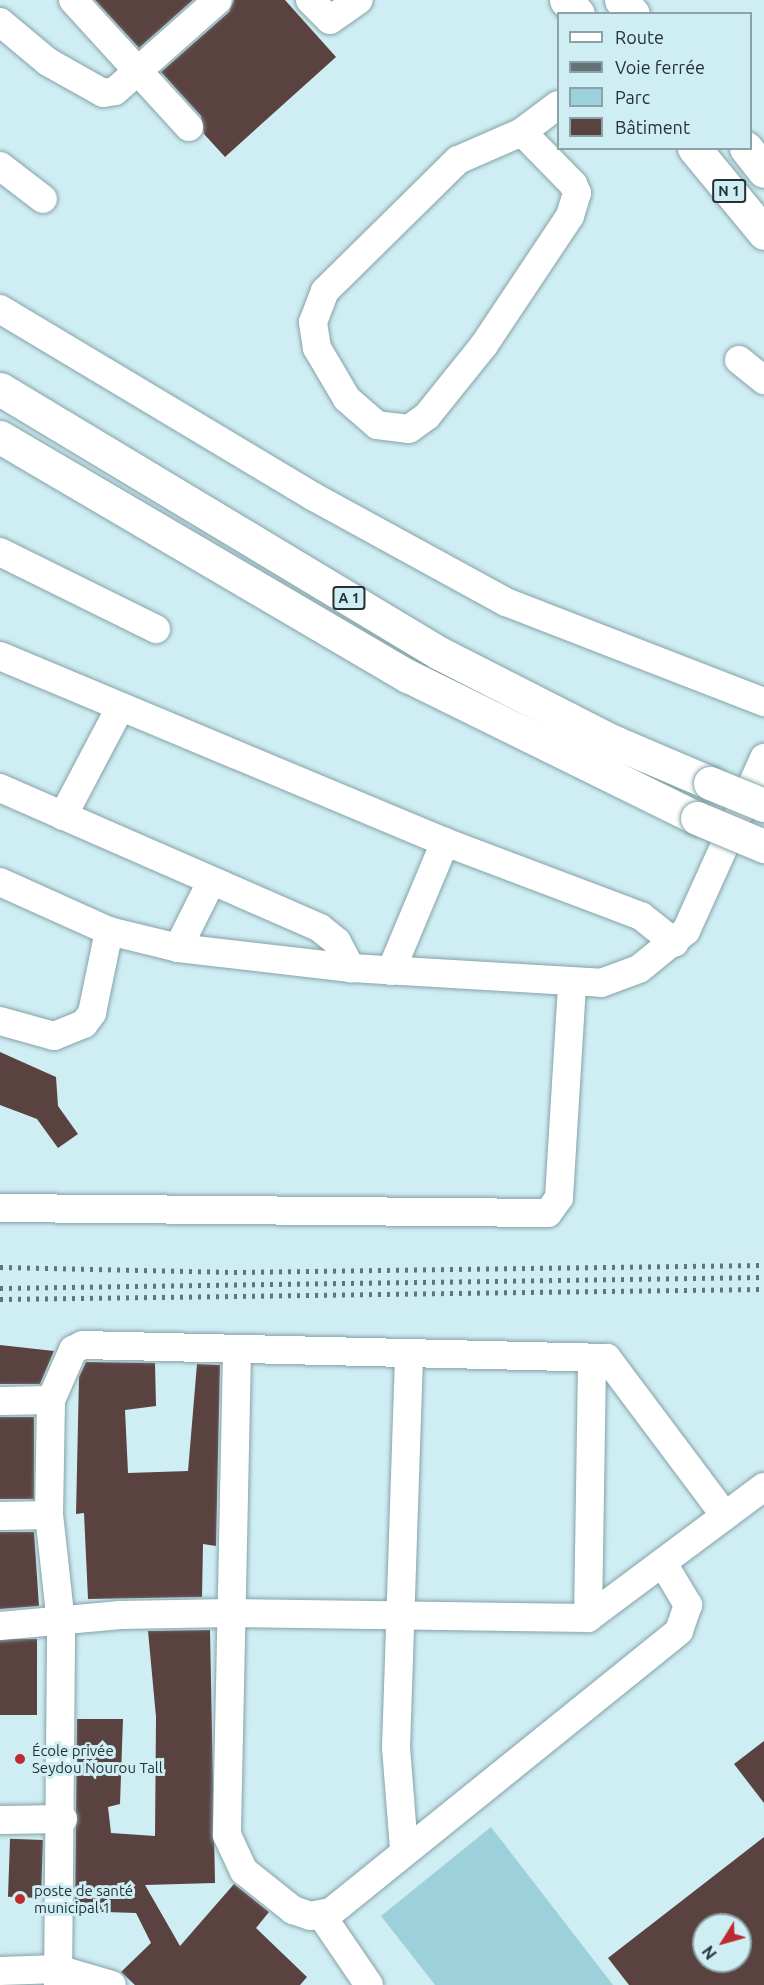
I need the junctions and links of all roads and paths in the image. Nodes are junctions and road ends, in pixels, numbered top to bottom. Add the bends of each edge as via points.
1 (73, 0) edge
2 (218, 0) edge
3 (310, 0) edge
4 (358, 0) edge
5 (566, 0) edge
6 (621, 0) edge
7 (576, 12) edge
8 (631, 12) edge
9 (0, 22) edge
10 (138, 72) junction
11 (557, 106) edge
12 (189, 127) dead end
13 (522, 132) junction
14 (696, 150) edge
15 (748, 150) edge
16 (0, 166) edge
17 (764, 171) edge
18 (43, 199) dead end
19 (764, 233) edge
20 (0, 309) edge
21 (739, 360) dead end
22 (764, 380) edge
23 (0, 389) edge
24 (0, 437) edge
25 (0, 552) edge
26 (156, 629) dead end
27 (0, 656) edge
28 (764, 702) edge
29 (120, 708) junction
30 (764, 758) edge
31 (0, 788) edge
32 (764, 805) edge
33 (63, 816) junction
34 (445, 842) junction
35 (764, 846) edge
36 (0, 882) edge
37 (211, 882) junction
38 (109, 931) junction
39 (675, 943) junction
40 (178, 948) junction
41 (351, 968) junction
42 (391, 971) junction
43 (572, 985) junction
44 (0, 1021) edge
45 (0, 1208) edge
46 (237, 1352) junction
47 (409, 1355) junction
48 (592, 1358) junction
49 (51, 1400) junction
50 (0, 1401) edge
51 (764, 1487) edge
52 (49, 1515) junction
53 (0, 1516) edge
54 (725, 1516) junction
55 (663, 1563) junction
56 (230, 1613) junction
57 (401, 1615) junction
58 (588, 1618) junction
59 (61, 1623) junction
60 (0, 1626) edge
61 (63, 1819) junction
62 (0, 1820) edge
63 (404, 1850) junction
64 (322, 1916) junction
65 (0, 1971) edge
66 (57, 1977) edge
67 (112, 1985) edge
68 (369, 1985) edge

1 - 10 street
2 - 10 street
3 - 4 street via 330,20
5 - 7 highway
6 - 8 highway
9 - 10 street via 90,90 115,91
10 - 12 street
11 - 13 street
13 - 13 street via 573,184 577,193 570,216 484,345 427,416 409,429 377,425 347,399 317,348 313,322 325,291 458,160
14 - 19 highway, N 1
15 - 17 highway, N 1
16 - 18 street
20 - 28 street via 314,497 506,602
21 - 22 street
23 - 32 highway, A 1, bridge via 439,653 594,732
24 - 35 highway, A 1, bridge via 408,676 697,818
25 - 26 street
27 - 29 street
29 - 33 street
29 - 34 street
30 - 39 street via 686,931
31 - 33 street
33 - 37 street
34 - 39 street via 641,916
34 - 42 street
36 - 38 street
37 - 40 street
37 - 41 street via 320,928 337,942
38 - 40 street
38 - 44 street via 92,1013 84,1024 54,1036
39 - 43 street via 620,978
40 - 41 street
41 - 42 street
42 - 43 street
43 - 45 street via 559,1198 548,1213
46 - 47 street
46 - 49 street via 83,1345 73,1350
46 - 56 street
47 - 48 street
47 - 57 street
48 - 54 street via 607,1358
48 - 58 street
49 - 50 street
49 - 52 street
51 - 54 street
52 - 53 street
52 - 59 street
54 - 55 street
55 - 58 street
55 - 63 street via 688,1605 679,1631
56 - 57 street
56 - 59 street via 120,1615
56 - 64 street via 226,1817 232,1854 267,1892 293,1910
57 - 58 street
57 - 63 street via 396,1748
59 - 60 street
59 - 61 street
61 - 62 street
61 - 66 street
63 - 64 street
64 - 68 street
65 - 66 street
66 - 67 street

